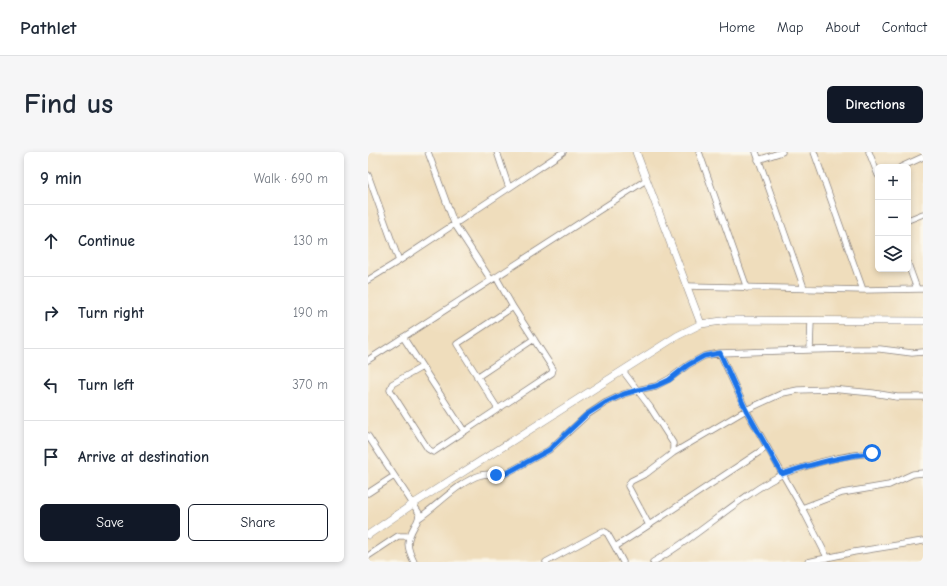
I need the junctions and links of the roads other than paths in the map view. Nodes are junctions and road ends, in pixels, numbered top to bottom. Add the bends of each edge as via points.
1 (428, 152) edge
2 (497, 152) edge
3 (563, 152) edge
4 (636, 152) edge
5 (699, 152) edge
6 (756, 152) edge
7 (782, 152) edge
8 (814, 152) edge
9 (870, 152) edge
10 (923, 157) edge
11 (758, 160) junction
12 (908, 164) edge
13 (875, 166) edge
14 (368, 176) edge
15 (646, 180) junction
16 (509, 188) junction
17 (923, 214) edge
18 (911, 219) edge
19 (454, 223) junction
20 (399, 261) junction
21 (911, 270) edge
22 (494, 279) junction
23 (368, 280) edge
24 (687, 286) junction
25 (747, 288) junction
26 (804, 288) junction
27 (920, 289) edge
28 (864, 290) junction
29 (513, 307) junction
30 (811, 321) junction
31 (923, 321) edge
32 (701, 324) junction
33 (403, 337) junction
34 (534, 339) junction
35 (810, 350) junction
36 (923, 352) edge
37 (720, 353) junction
38 (368, 360) edge
39 (422, 367) junction
40 (623, 370) junction
41 (477, 377) junction
42 (638, 390) junction
43 (923, 397) edge
44 (498, 409) junction
45 (746, 410) junction
46 (464, 431) junction
47 (368, 436) edge
48 (767, 447) junction
49 (674, 453) junction
50 (872, 453) dead end
51 (923, 473) edge
52 (782, 474) junction
53 (394, 476) junction
54 (368, 493) edge
55 (413, 504) junction
56 (802, 508) junction
57 (419, 518) junction
58 (648, 525) junction
59 (368, 535) edge
60 (409, 536) junction
61 (923, 541) edge
62 (615, 547) junction
63 (368, 556) edge
64 (827, 557) junction
65 (414, 562) edge
66 (546, 562) edge
67 (623, 562) edge
68 (653, 562) edge
69 (808, 562) edge

1 - 19 street
2 - 16 street
3 - 16 street
4 - 15 street
5 - 25 street
6 - 11 street
7 - 11 street
8 - 28 street
9 - 13 street
10 - 12 street
11 - 26 street
14 - 20 street
15 - 22 street
15 - 24 street
16 - 19 street
17 - 18 street
19 - 20 street
19 - 22 street
20 - 23 street
21 - 27 street
22 - 29 street
22 - 33 street
24 - 25 street
24 - 32 street
25 - 26 street
26 - 28 street
27 - 28 street
29 - 34 street
29 - 41 street via 457,344
30 - 31 street
30 - 32 street via 739,320
30 - 35 street
32 - 40 street
33 - 38 street
33 - 39 street
34 - 41 street
34 - 44 street via 553,369 552,373
35 - 36 street via 880,349
35 - 37 street
37 - 42 street via 704,356 669,380
37 - 45 street
39 - 46 street
39 - 46 street via 392,384 390,390 428,449 431,452 435,451
40 - 42 street
40 - 55 street
41 - 44 street
42 - 49 street via 673,443
42 - 57 street via 605,403 586,415 541,455 500,476 488,474 472,479
43 - 45 street via 898,397 843,390 798,390 783,393
44 - 46 street
45 - 48 street
45 - 49 street
47 - 53 street
48 - 52 street
48 - 58 street
49 - 58 street via 628,486
50 - 52 street via 823,461
51 - 56 street via 913,474 889,485 842,493
52 - 56 street
52 - 68 street via 754,490 702,530
53 - 54 street
53 - 55 street
55 - 57 street
55 - 59 street
56 - 64 street
57 - 60 street
58 - 62 street
60 - 63 street via 398,536
60 - 65 street via 408,550
61 - 64 street
62 - 66 street via 603,531
62 - 67 street
64 - 69 street

